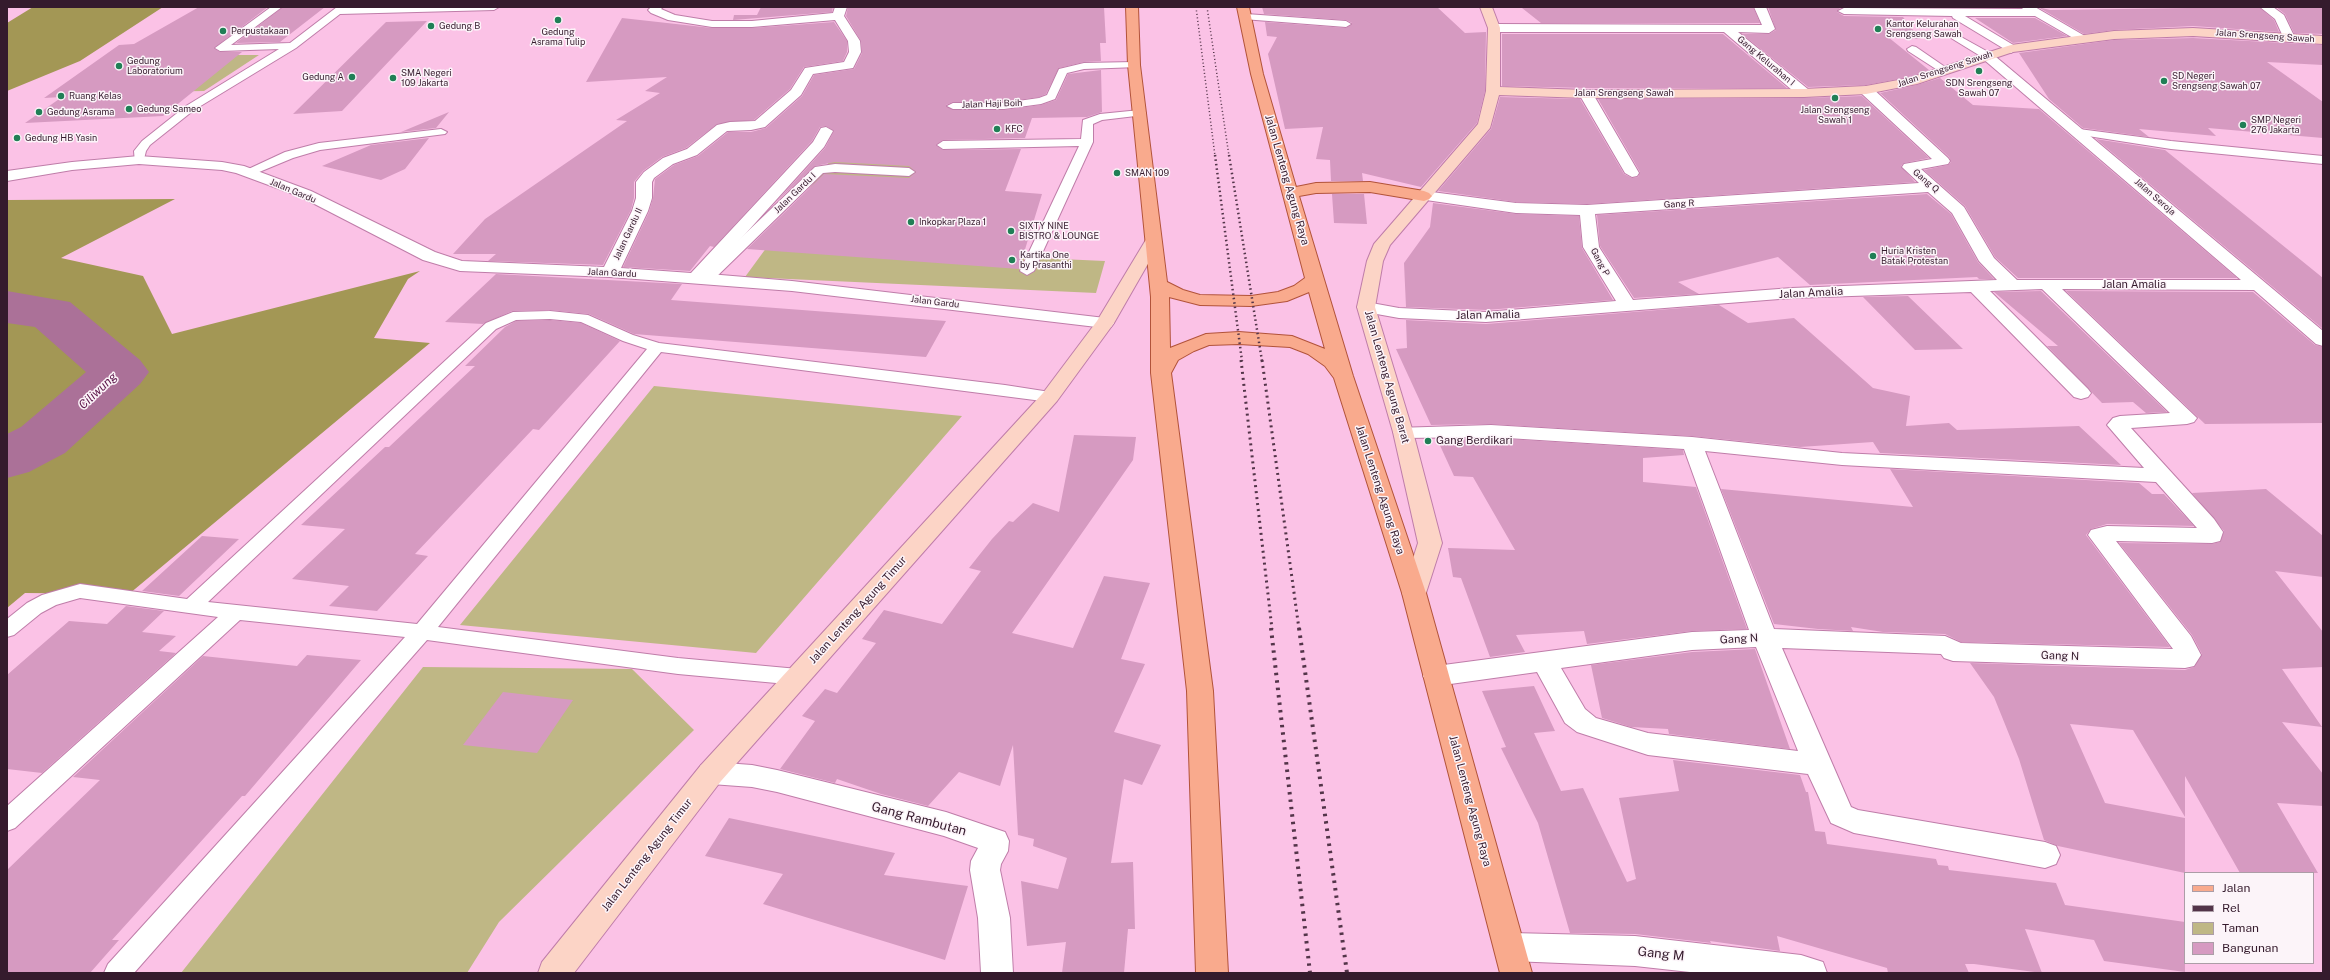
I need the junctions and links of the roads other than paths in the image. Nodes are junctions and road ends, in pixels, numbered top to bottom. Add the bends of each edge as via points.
1 (277, 7) edge
2 (494, 7) edge
3 (657, 7) edge
4 (1132, 7) edge
5 (1486, 7) edge
6 (1760, 7) edge
7 (2266, 7) edge
8 (340, 9) edge
9 (2031, 10) edge
10 (839, 11) edge
11 (1844, 11) dead end
12 (1244, 12) edge
13 (1957, 16) dead end
14 (1346, 24) dead end
15 (1494, 28) junction
16 (1728, 30) junction
17 (1954, 36) dead end
18 (2084, 38) junction
19 (2289, 38) junction
20 (2323, 40) edge
21 (292, 46) junction
22 (1912, 49) dead end
23 (2011, 49) junction
24 (1986, 55) junction
25 (1134, 65) junction
26 (1943, 69) junction
27 (1866, 90) junction
28 (1494, 91) junction
29 (1804, 93) junction
30 (1586, 94) junction
31 (953, 106) dead end
32 (1141, 119) junction
33 (826, 131) dead end
34 (441, 132) dead end
35 (2079, 132) junction
36 (1086, 142) junction
37 (943, 145) dead end
38 (139, 160) junction
39 (2323, 160) edge
40 (248, 172) junction
41 (909, 172) dead end
42 (1632, 173) dead end
43 (7, 176) edge
44 (1934, 187) junction
45 (1292, 193) junction
46 (1424, 196) junction
47 (1587, 210) junction
48 (1153, 241) junction
49 (1027, 271) dead end
50 (610, 272) junction
51 (1314, 278) junction
52 (701, 279) junction
53 (2046, 284) junction
54 (1159, 285) junction
55 (2012, 285) junction
56 (2257, 285) junction
57 (1976, 287) junction
58 (1366, 307) junction
59 (1629, 307) junction
60 (1105, 323) junction
61 (2323, 340) edge
62 (657, 348) junction
63 (1161, 373) junction
64 (1343, 376) junction
65 (2081, 393) dead end
66 (1050, 398) junction
67 (1404, 432) junction
68 (1692, 443) junction
69 (2163, 476) junction
70 (1414, 593) junction
71 (191, 607) junction
72 (236, 613) junction
73 (7, 630) edge
74 (422, 632) junction
75 (1765, 638) junction
76 (1542, 660) junction
77 (1436, 676) junction
78 (798, 677) junction
79 (1818, 764) junction
80 (711, 773) junction
81 (7, 821) edge
82 (2045, 855) dead end
83 (1513, 960) edge
84 (117, 973) edge
85 (554, 973) edge
86 (997, 973) edge
87 (1212, 973) edge
88 (1811, 973) edge

1 - 21 lane via 220,48
2 - 8 lane
3 - 10 street via 655,11 672,18 712,24 767,23
4 - 25 main road
5 - 15 main road, Jalan Lenteng Agung Barat
6 - 16 street via 1770,28
7 - 19 street via 2280,16
8 - 21 lane
9 - 11 street
9 - 18 street
10 - 50 street, Jalan Gardu II via 854,41 855,52 849,65 809,71 796,92 760,124 722,128 692,152 668,161 649,175 644,182 644,198 640,211
12 - 14 lane
12 - 45 main road, Jalan Lenteng Agung Raya via 1257,74
13 - 23 street
15 - 16 street
15 - 28 main road, Jalan Lenteng Agung Barat
16 - 29 street, Gang Kelurahan I
17 - 24 lane
18 - 19 main road, Jalan Srengseng Sawah via 2180,32
18 - 23 main road, Jalan Srengseng Sawah
19 - 20 main road, Jalan Srengseng Sawah
21 - 38 lane via 190,108 146,143 140,151
22 - 26 lane
23 - 24 main road, Jalan Srengseng Sawah
24 - 26 main road, Jalan Srengseng Sawah
24 - 35 street, Jalan Seroja
25 - 31 lane, Jalan Haji Boih via 1084,66 1063,71 1051,97 1041,102 1004,106
25 - 32 main road
26 - 27 main road, Jalan Srengseng Sawah via 1912,81
27 - 29 main road, Jalan Srengseng Sawah
27 - 44 street, Gang Q via 1943,161 1909,167
28 - 30 main road, Jalan Srengseng Sawah
28 - 46 main road, Jalan Lenteng Agung Barat via 1485,125
29 - 30 main road, Jalan Srengseng Sawah
30 - 42 street
32 - 36 lane via 1086,127
32 - 48 main road
33 - 52 street via 819,144
34 - 40 lane via 319,147 289,155
35 - 39 lane via 2179,146
35 - 56 street, Jalan Seroja
36 - 37 lane
36 - 49 lane
38 - 40 street, Jalan Gardu via 216,165
38 - 43 street, Jalan Gardu via 72,166
40 - 50 street, Jalan Gardu via 306,194 445,263 480,268
41 - 52 lane, Jalan Gardu I via 835,168 819,170
44 - 47 street, Gang R
44 - 55 street, Gang Q via 1958,210 1987,261
45 - 46 main road via 1316,188 1364,187 1398,190
45 - 51 main road, Jalan Lenteng Agung Raya
46 - 47 street, Gang R via 1516,208
46 - 58 main road, Jalan Lenteng Agung Barat via 1382,244 1375,261
47 - 59 street, Gang P via 1591,247
48 - 54 main road
48 - 60 main road, Jalan Lenteng Agung Timur
50 - 52 street, Jalan Gardu
51 - 54 main road via 1300,290 1281,297 1251,301 1200,300 1177,294
51 - 64 main road, Jalan Lenteng Agung Raya
52 - 60 street, Jalan Gardu via 894,297
53 - 55 street, Jalan Amalia
53 - 56 street, Jalan Amalia
53 - 69 street, Gang N via 2187,418 2124,422 2117,425
54 - 63 main road
55 - 57 street, Jalan Amalia
56 - 61 street, Jalan Seroja
57 - 59 street, Jalan Amalia via 1792,293
57 - 65 street
58 - 59 street, Jalan Amalia via 1399,312 1486,317
58 - 67 main road, Jalan Lenteng Agung Barat
60 - 66 main road, Jalan Lenteng Agung Timur
62 - 66 lane via 1005,390
62 - 71 lane via 583,318 533,315 513,316 498,321
62 - 74 lane
63 - 64 main road via 1170,356 1187,346 1206,340 1246,338 1292,342 1315,350 1332,362
63 - 87 main road via 1200,691
64 - 70 main road, Jalan Lenteng Agung Raya
66 - 78 main road, Jalan Lenteng Agung Timur
67 - 68 street via 1491,431
67 - 70 main road, Jalan Lenteng Agung Barat via 1430,543
68 - 69 street via 1842,459
68 - 75 street
69 - 75 street, Gang N via 2206,524 2212,536 2107,533 2100,535 2182,642 2188,655 2186,659 1953,652 1945,645
70 - 77 main road, Jalan Lenteng Agung Raya
71 - 72 lane
71 - 73 lane via 80,591 49,600 34,608
72 - 74 lane
72 - 81 lane
74 - 78 lane via 678,666
74 - 84 lane
75 - 76 street, Gang N via 1692,641
75 - 79 street
76 - 77 street, Gang N
76 - 79 street via 1575,716 1587,725 1648,744
77 - 83 main road, Jalan Lenteng Agung Raya
78 - 80 main road, Jalan Lenteng Agung Timur
79 - 82 street via 1841,815 1854,821
80 - 85 main road, Jalan Lenteng Agung Timur
80 - 86 street, Gang Rambutan via 777,781 946,824 994,841 993,851 986,861 985,870 994,918
83 - 88 street, Gang M via 1635,951

